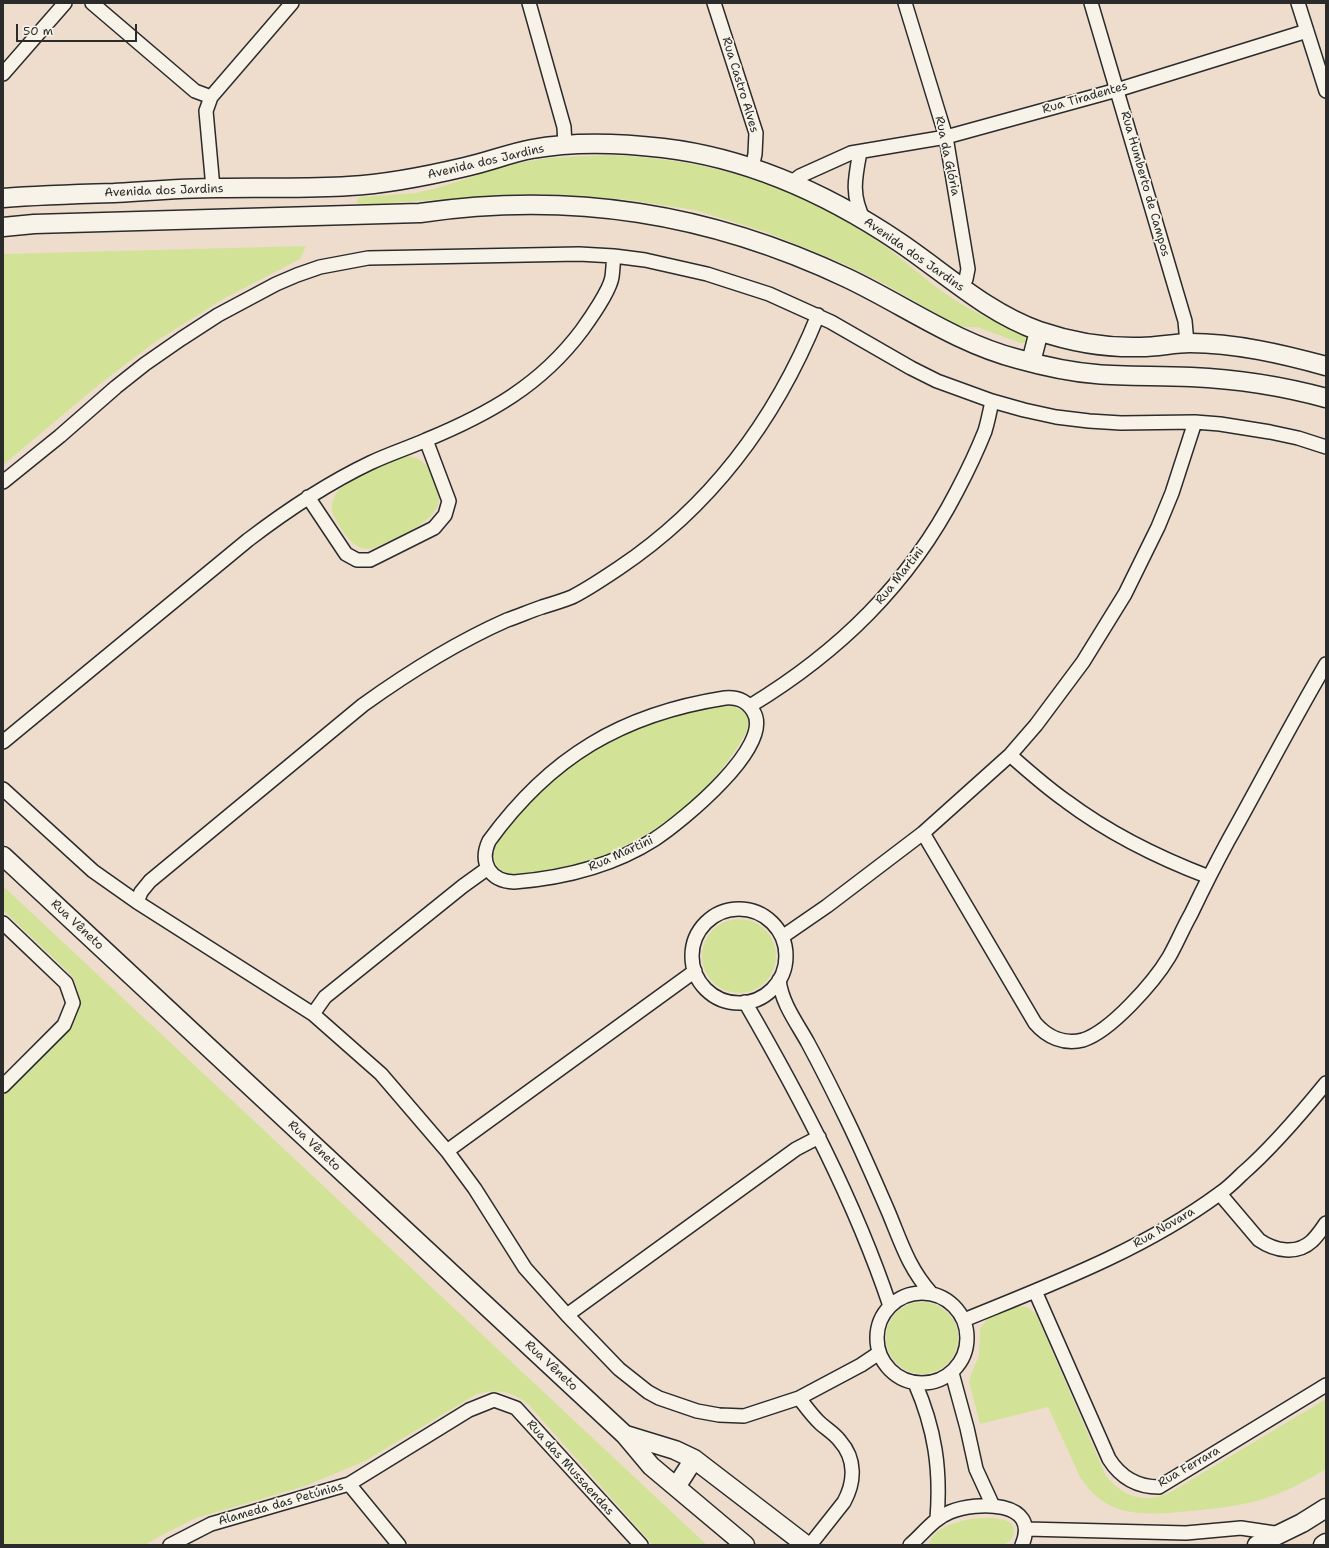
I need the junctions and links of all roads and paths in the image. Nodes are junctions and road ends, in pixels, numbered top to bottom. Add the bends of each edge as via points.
1 (65, 3) edge
2 (92, 3) edge
3 (292, 3) edge
4 (529, 3) edge
5 (714, 3) edge
6 (905, 3) edge
7 (1091, 3) edge
8 (1298, 3) edge
9 (1307, 31) junction
10 (3, 74) edge
11 (1117, 90) junction
12 (1326, 91) edge
13 (211, 97) junction
14 (946, 137) junction
15 (564, 145) junction
16 (860, 152) junction
17 (752, 168) junction
18 (791, 183) junction
19 (348, 186) junction
20 (213, 188) junction
21 (3, 198) edge
22 (345, 214) junction
23 (864, 220) junction
24 (3, 227) edge
25 (614, 256) junction
26 (961, 287) junction
27 (818, 315) junction
28 (1039, 331) junction
29 (1188, 343) junction
30 (1031, 362) junction
31 (1326, 366) edge
32 (1326, 398) edge
33 (992, 401) junction
34 (1196, 422) junction
35 (426, 440) junction
36 (1326, 447) edge
37 (3, 482) edge
38 (308, 497) junction
39 (1326, 664) edge
40 (1326, 686) edge
41 (1306, 700) junction
42 (750, 706) junction
43 (3, 742) edge
44 (1010, 754) junction
45 (3, 789) edge
46 (923, 833) junction
47 (3, 856) edge
48 (488, 868) junction
49 (1209, 877) junction
50 (137, 902) junction
51 (3, 923) edge
52 (782, 937) junction
53 (695, 971) junction
54 (780, 980) junction
55 (745, 1002) junction
56 (313, 1014) junction
57 (1326, 1083) edge
58 (3, 1086) edge
59 (818, 1137) junction
60 (447, 1151) junction
61 (1220, 1194) junction
62 (1326, 1223) edge
63 (1036, 1291) junction
64 (931, 1294) junction
65 (890, 1306) junction
66 (567, 1315) junction
67 (964, 1320) junction
68 (879, 1353) junction
69 (952, 1373) junction
70 (915, 1383) junction
71 (1326, 1385) edge
72 (799, 1398) junction
73 (494, 1400) joint
74 (625, 1435) junction
75 (694, 1459) junction
76 (348, 1484) junction
77 (676, 1487) junction
78 (993, 1506) junction
79 (1326, 1508) edge
80 (937, 1518) junction
81 (1026, 1530) junction
82 (1281, 1534) junction
83 (1326, 1543) edge
84 (171, 1545) edge
85 (399, 1545) edge
86 (641, 1545) edge
87 (745, 1545) edge
88 (806, 1545) edge
89 (810, 1545) edge
90 (910, 1545) edge
91 (1022, 1545) edge
92 (1257, 1545) edge
93 (1323, 1545) edge

1 - 10 street
2 - 13 street via 195,91
3 - 13 street
4 - 15 street via 564,128
5 - 17 street, Rua Castro Alves via 756,134
6 - 14 street, Rua da Glória
7 - 11 street, Rua Humberto de Campos
8 - 9 street
9 - 11 street, Rua Tiradentes
9 - 12 street
11 - 14 street, Rua Tiradentes
11 - 29 street, Rua Humberto de Campos via 1185,321
13 - 20 street via 206,111
14 - 16 street, Rua Tiradentes
14 - 26 street, Rua da Glória via 968,269
15 - 17 street, Avenida dos Jardins via 618,144 666,148
15 - 19 street, Avenida dos Jardins via 531,149 430,175
16 - 18 street, Rua Tiradentes via 800,176
16 - 23 street via 854,183 856,203
17 - 18 street, Avenida dos Jardins
18 - 23 street, Avenida dos Jardins
19 - 20 street, Avenida dos Jardins
19 - 22 street
20 - 21 street, Avenida dos Jardins
22 - 24 street
22 - 30 street via 420,213 456,207 529,204 603,207 675,219 719,230 805,259 877,293 963,340
23 - 26 street, Avenida dos Jardins via 897,240
25 - 27 street via 646,260 707,274 769,294
25 - 35 street via 612,279 600,302 572,344 554,362 535,380 493,409
25 - 37 street via 579,254 368,258 297,275 276,284 181,338 116,387
26 - 28 street, Avenida dos Jardins via 1002,314
27 - 33 street via 911,368 944,384
27 - 50 street via 791,376 756,434 713,488 661,538 614,572 571,597 479,633 425,662 391,685 363,705 150,881
28 - 29 street, Avenida dos Jardins via 1117,347
28 - 30 street
29 - 31 street, Avenida dos Jardins via 1264,351
30 - 32 street via 1097,374 1232,380
33 - 34 street via 1089,421
33 - 42 street, Rua Martini via 985,430 965,476 931,537 911,565 870,613 840,642 797,676
34 - 36 street via 1264,431
34 - 44 street via 1172,493 1125,594 1074,674 1036,725
35 - 38 street via 370,463
35 - 38 street via 449,501 445,515 434,528 370,560 357,560 346,554
38 - 43 street via 248,540
39 - 41 street
40 - 41 street
41 - 49 street
42 - 48 street via 743,700 733,698 698,702 647,717 598,739 577,752 538,784 504,820 486,848
42 - 48 street, Rua Martini via 755,714 757,729 736,765 699,806 655,839 587,870 545,879 507,882 499,880
44 - 46 street
44 - 49 street via 1067,802 1098,823 1152,853
45 - 50 street via 93,871
46 - 49 street via 1035,1023 1047,1034 1063,1041 1073,1042 1092,1036 1120,1014 1146,988 1169,957
46 - 52 street
47 - 74 street, Rua Vêneto
48 - 56 street via 325,997
50 - 56 street
51 - 58 street via 66,983 73,1003 64,1025
52 - 53 street via 774,924 763,915 734,909 719,914 707,922 699,933 694,945
52 - 54 street via 786,951 785,966
53 - 55 street via 700,982 719,998
53 - 60 street
54 - 55 street via 770,992
54 - 64 street via 786,1004 852,1129 906,1257
55 - 59 street
56 - 60 street via 381,1074
57 - 61 street, Rua Novara via 1280,1137
59 - 65 street via 867,1242
59 - 66 street via 796,1149
60 - 66 street via 488,1208 525,1268
61 - 62 street via 1259,1240 1276,1249 1291,1250 1304,1246 1312,1241
61 - 63 street, Rua Novara via 1151,1237
63 - 67 street, Rua Novara
63 - 71 street, Rua Ferrara via 1109,1459 1120,1474 1138,1484 1159,1487
64 - 65 street via 916,1293 902,1297
64 - 67 street via 945,1298 956,1307
65 - 68 street via 882,1316 878,1328
66 - 72 street via 619,1369 659,1398 708,1413 744,1416
67 - 69 street via 968,1334 967,1348 961,1362
68 - 70 street via 892,1373 903,1380
68 - 72 street
69 - 70 street via 940,1380
69 - 78 street via 976,1469
70 - 80 street via 929,1418 937,1456
72 - 89 street via 821,1424 841,1441 852,1467 851,1485 846,1498
73 - 76 street, Alameda das Petúnias via 469,1410
73 - 86 street, Rua das Mussaendas via 516,1408
74 - 75 street, Rua Vêneto via 675,1450
74 - 77 street, Rua Vêneto via 651,1466
75 - 77 street
75 - 88 street, Rua Vêneto
76 - 84 street, Alameda das Petúnias via 211,1524
76 - 85 street
77 - 87 street, Rua Vêneto
78 - 80 street via 966,1507
78 - 81 street via 1019,1514
79 - 82 street
80 - 90 street
81 - 82 street via 1186,1533 1241,1528
81 - 91 street
82 - 92 street
83 - 93 street

